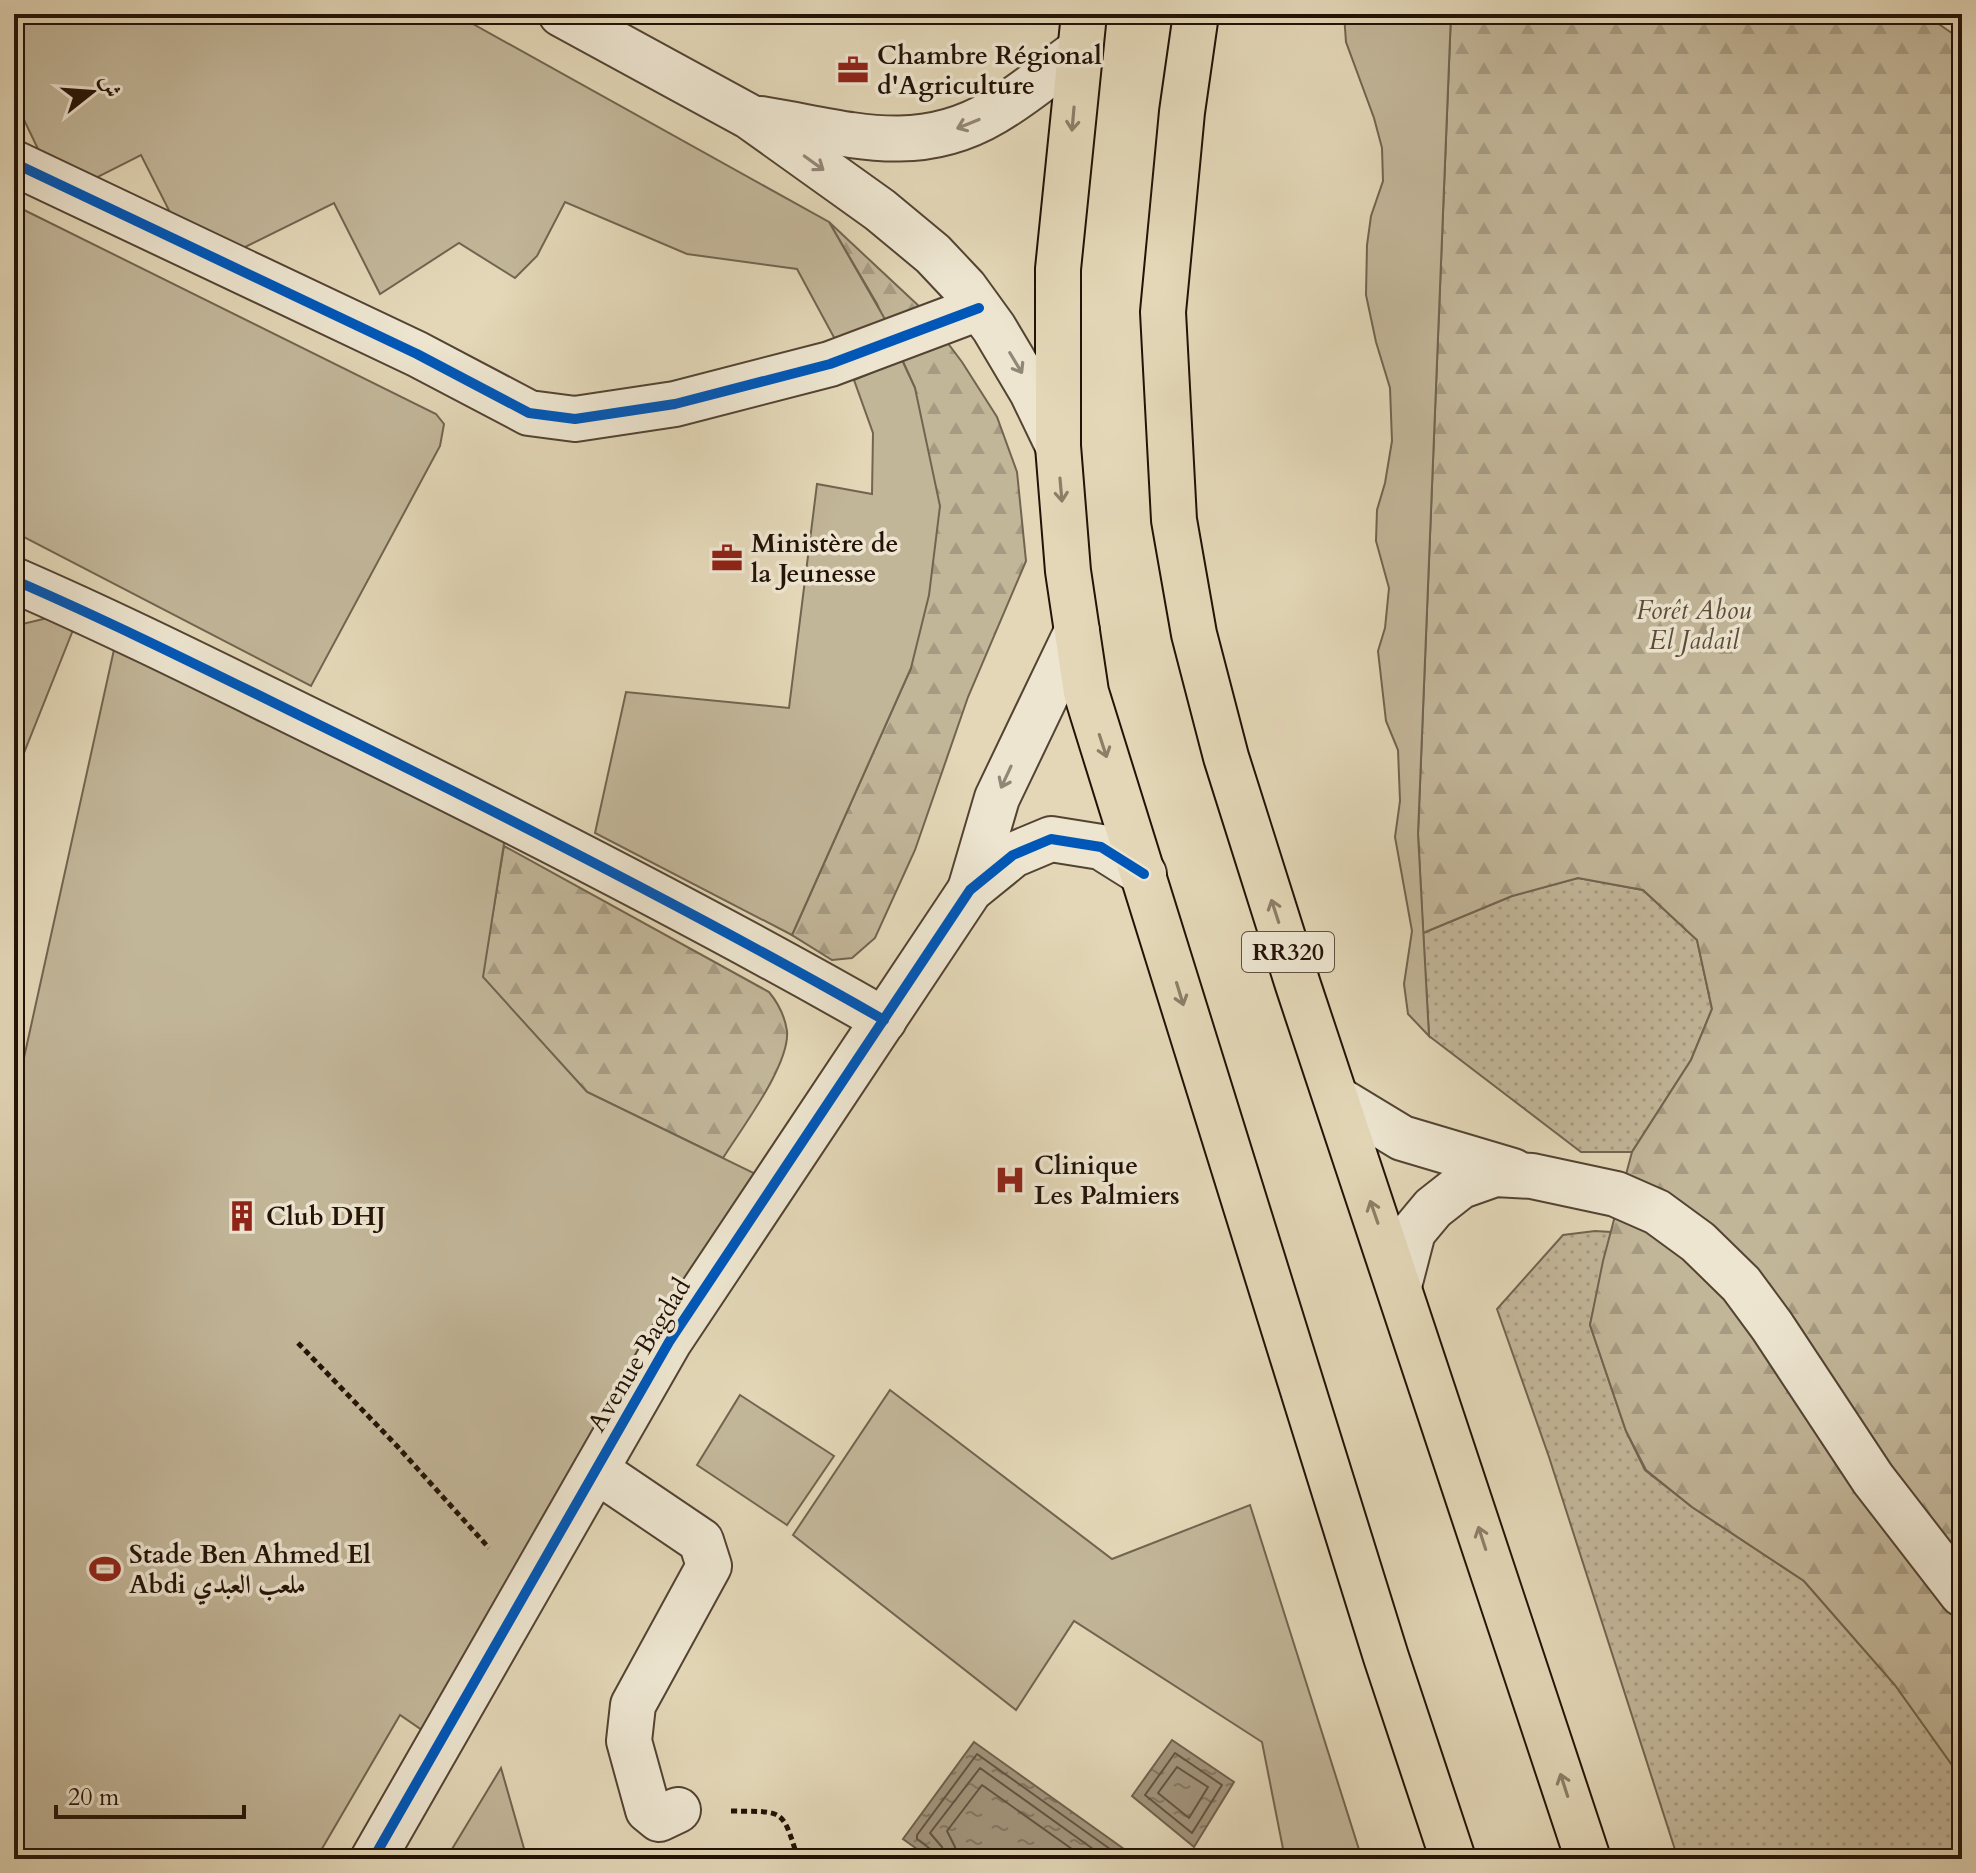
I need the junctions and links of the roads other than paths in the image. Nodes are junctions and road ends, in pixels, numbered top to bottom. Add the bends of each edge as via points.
1 (561, 14) edge
2 (1196, 14) edge
3 (1082, 32) edge
4 (750, 117) junction
5 (14, 163) edge
6 (979, 308) junction
7 (1058, 446) junction
8 (14, 580) edge
9 (1077, 631) junction
10 (1144, 874) junction
11 (970, 890) junction
12 (884, 1020) junction
13 (1336, 1098) junction
14 (1532, 1176) junction
15 (1399, 1286) junction
16 (596, 1470) junction
17 (1962, 1594) edge
18 (678, 1810) road end
19 (373, 1859) edge
20 (1453, 1859) edge
21 (1588, 1859) edge

1 - 4 street
13 -> 2 highway, RR320 via 1226,757 1194,634 1174,520 1163,312
3 -> 4 street via 994,113 937,136 875,138
3 -> 7 highway via 1058,269
4 -> 6 street via 933,254
5 - 6 street via 417,354 529,413 575,419 675,404 830,364
6 -> 7 street via 1018,366
7 -> 9 highway
8 - 12 street via 508,818
9 -> 10 highway via 1086,692
9 -> 11 street via 997,798
10 - 11 street via 1101,847 1051,839 1013,855
10 -> 20 highway
11 - 12 street, Avenue Bagdad
12 - 16 street, Avenue Bagdad via 669,1342
13 - 14 street via 1402,1138
15 -> 13 highway, RR320
14 - 15 street via 1495,1174 1461,1186 1442,1200 1413,1232
14 - 17 street via 1616,1194 1657,1212 1698,1242 1741,1284 1873,1479
21 -> 15 highway, RR320
16 - 18 street via 701,1541 709,1566 633,1705 629,1741 648,1810 659,1819
16 - 19 street, Avenue Bagdad

